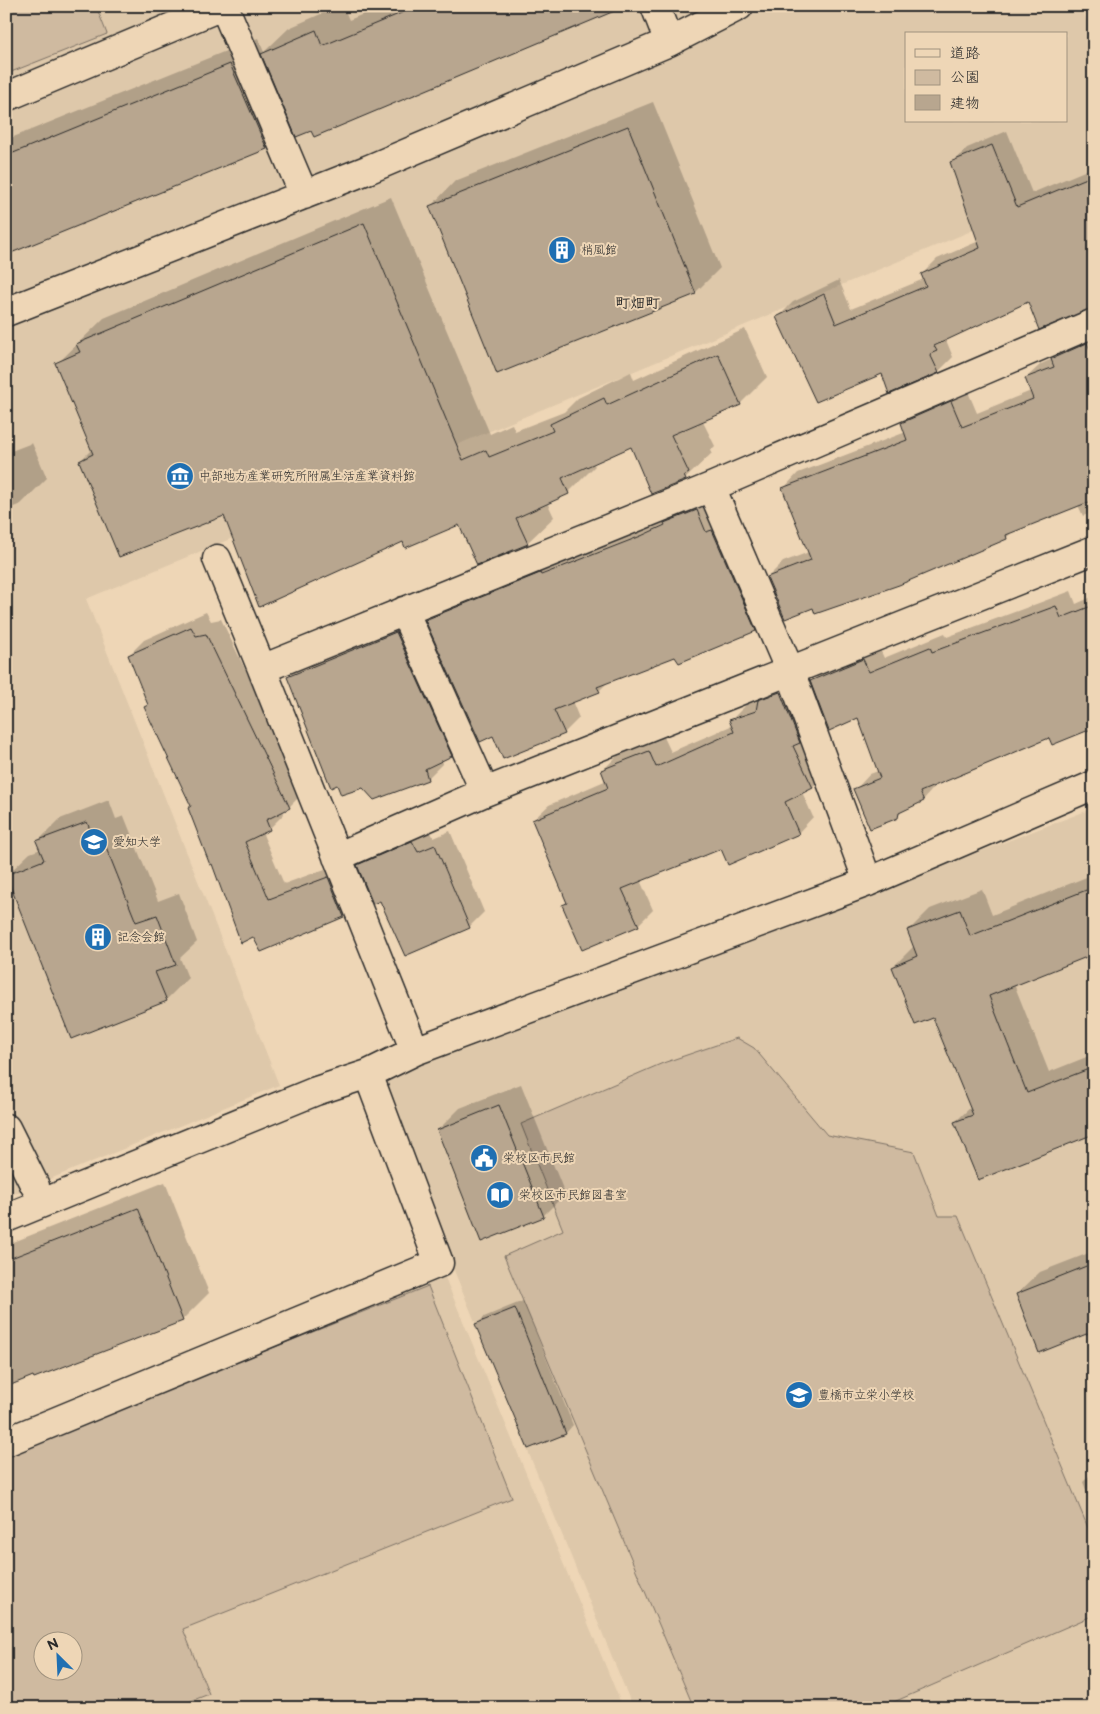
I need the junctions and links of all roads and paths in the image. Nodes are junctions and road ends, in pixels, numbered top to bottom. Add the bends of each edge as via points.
1 (223, 6) edge
2 (655, 6) edge
3 (739, 6) edge
4 (669, 42) junction
5 (6, 97) edge
6 (304, 195) junction
7 (6, 312) edge
8 (1094, 323) edge
9 (711, 487) junction
10 (1094, 550) edge
11 (217, 559) dead end
12 (404, 611) junction
13 (262, 669) junction
14 (790, 671) junction
15 (1094, 786) edge
16 (484, 792) junction
17 (337, 858) junction
18 (868, 882) junction
19 (415, 1051) junction
20 (368, 1074) junction
21 (6, 1128) edge
22 (35, 1186) dead end
23 (6, 1218) edge
24 (6, 1442) edge

1 - 5 street
1 - 6 street
2 - 4 street
3 - 4 street
4 - 6 street
6 - 7 street
8 - 9 street
9 - 12 street
9 - 14 street
10 - 14 street
11 - 13 street
12 - 13 street
12 - 16 street
13 - 17 street
14 - 16 street
14 - 18 street
15 - 18 street
16 - 17 street
17 - 19 street
18 - 19 street
19 - 20 street
20 - 23 street via 316,1091
20 - 24 street via 439,1263
21 - 22 street

